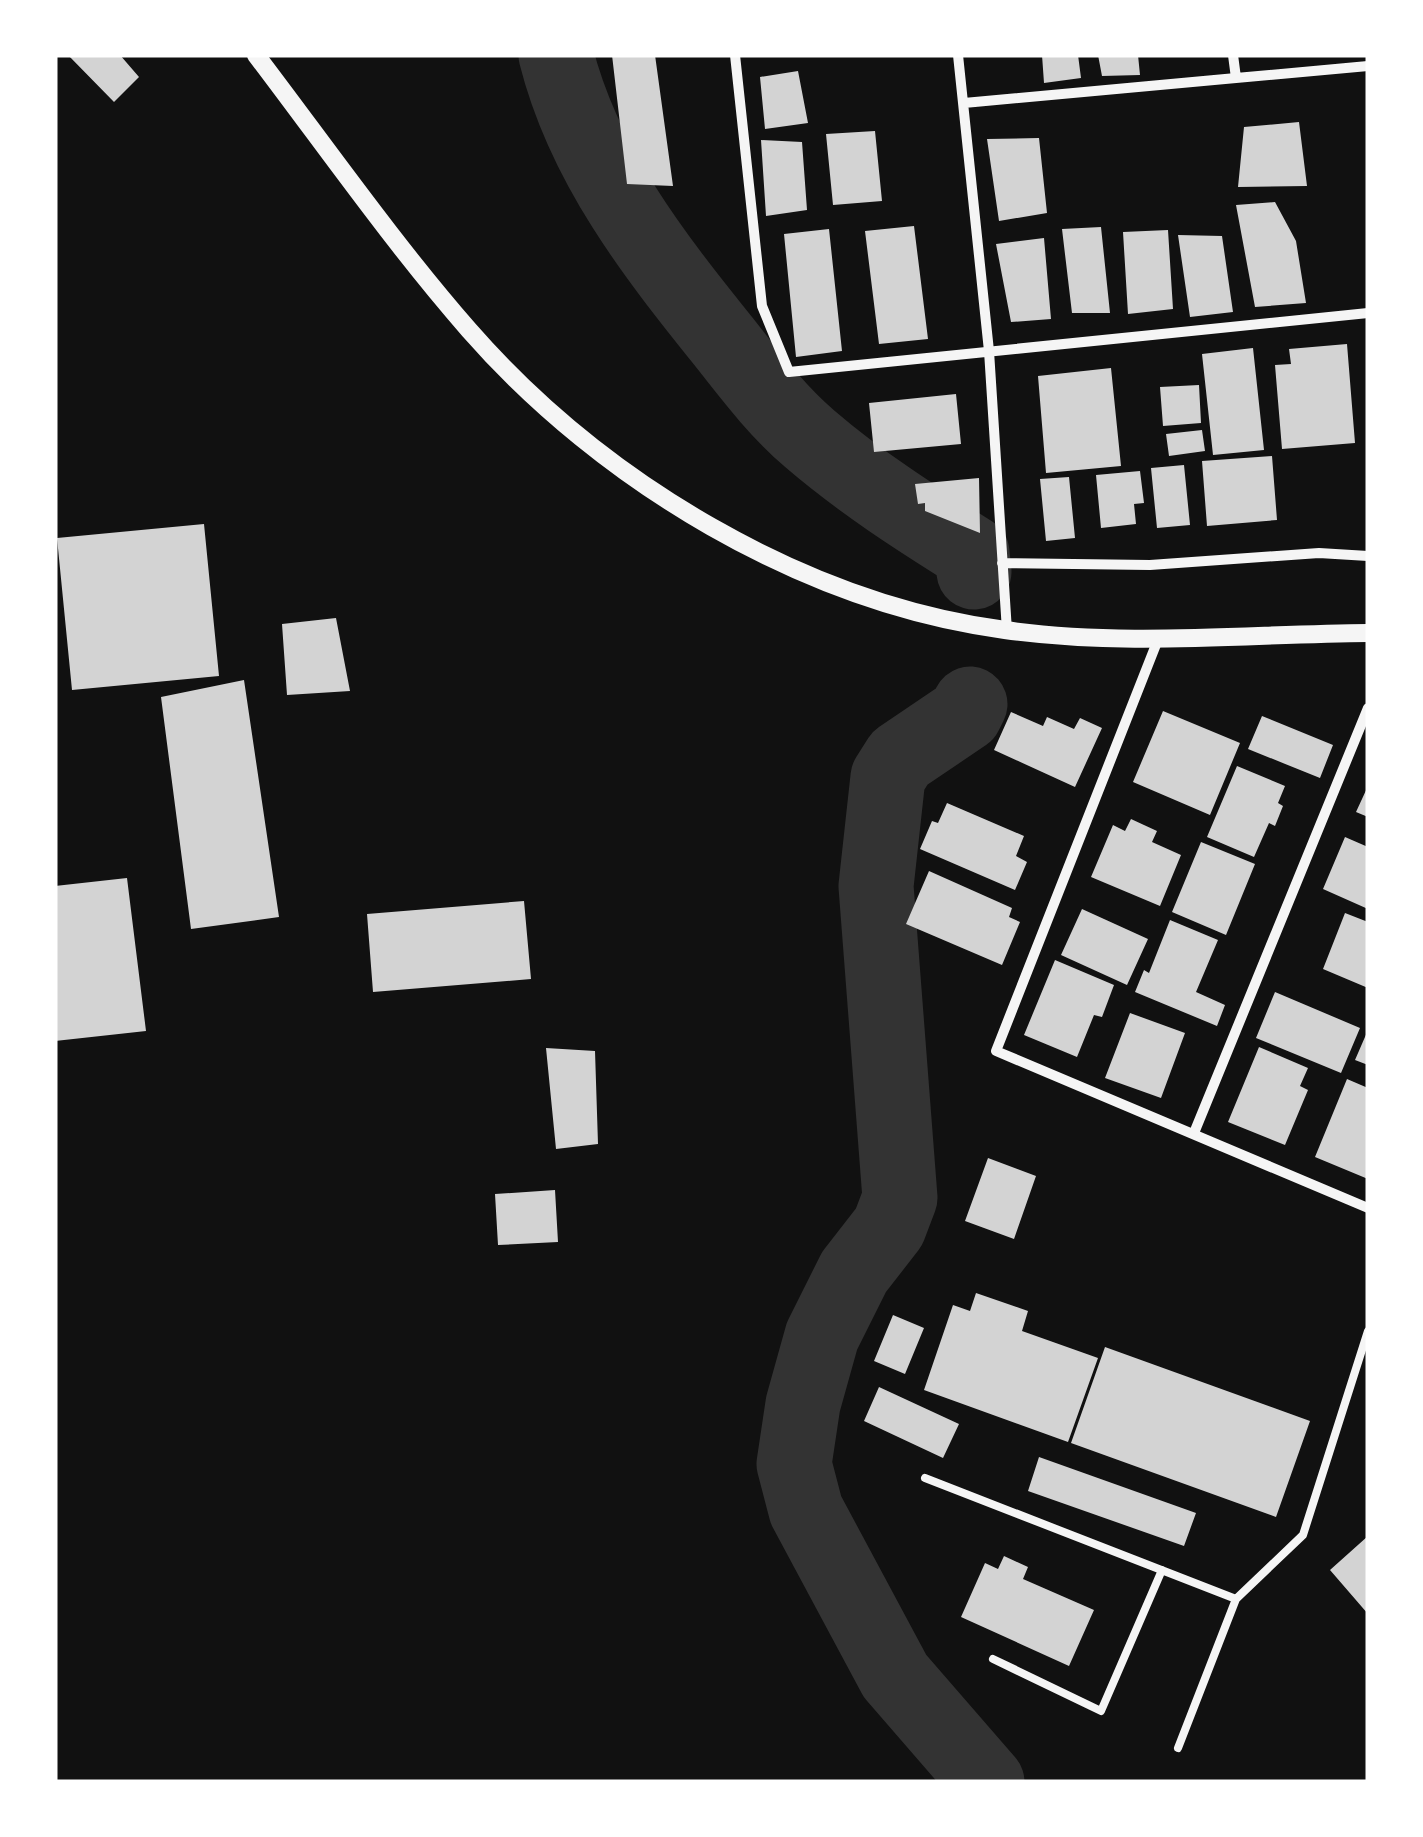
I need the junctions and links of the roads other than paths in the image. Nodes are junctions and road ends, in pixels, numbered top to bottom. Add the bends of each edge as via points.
1 (256, 55) edge
2 (734, 55) edge
3 (958, 55) edge
4 (1233, 55) edge
5 (1368, 66) edge
6 (1236, 78) junction
7 (964, 103) junction
8 (1368, 313) edge
9 (989, 351) junction
10 (1368, 556) edge
11 (1002, 562) junction
12 (1007, 631) junction
13 (1368, 633) edge
14 (1159, 638) junction
15 (1368, 708) edge
16 (1194, 1133) junction
17 (1368, 1208) edge
18 (1368, 1332) edge
19 (926, 1478) dead end
20 (1162, 1570) junction
21 (1236, 1599) junction
22 (992, 1659) dead end
23 (1178, 1748) dead end

1 - 12 street via 470,332 620,470 807,575 923,614
2 - 9 street via 762,306 789,372
3 - 7 street
4 - 6 street
5 - 6 street
6 - 7 street
7 - 9 street
8 - 9 street
9 - 11 street
10 - 11 street via 1150,565
11 - 12 street
12 - 14 street
13 - 14 street
14 - 16 street via 996,1051
15 - 16 street
16 - 17 street
18 - 21 lane via 1303,1535
19 - 20 lane
20 - 21 lane
20 - 22 lane via 1100,1711
21 - 23 lane

